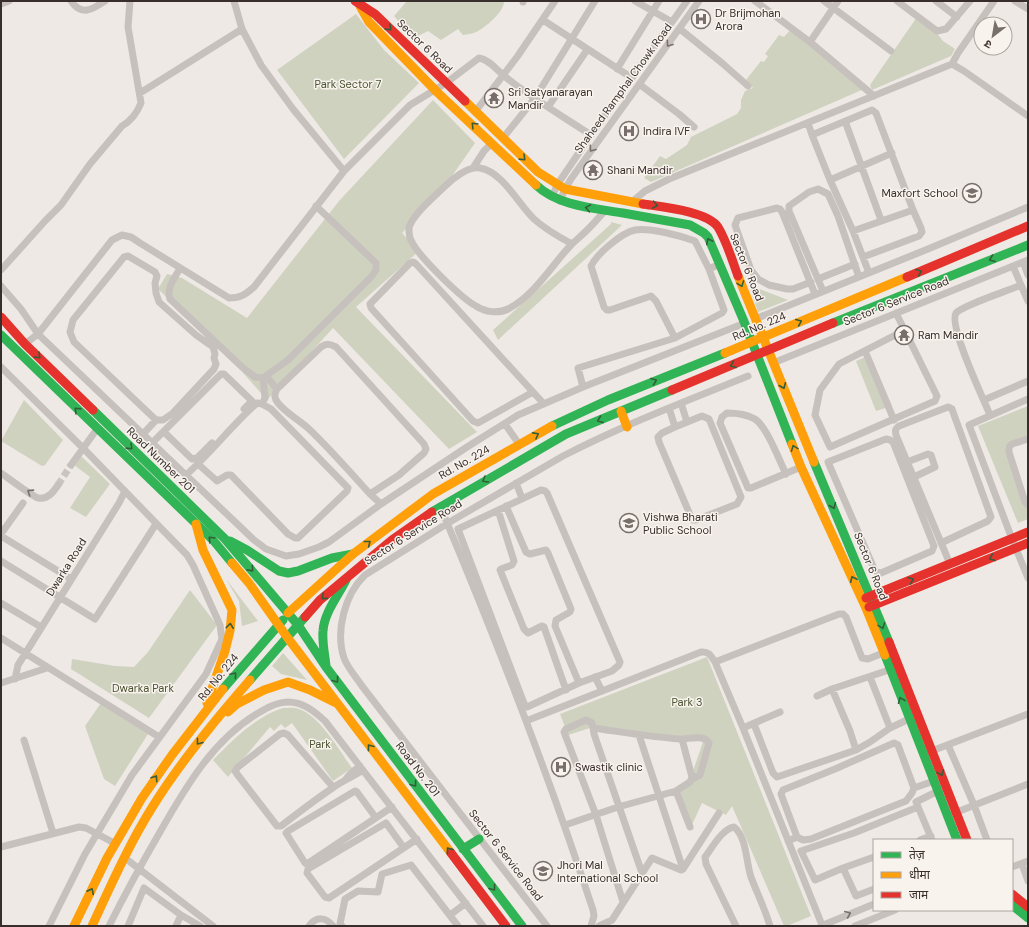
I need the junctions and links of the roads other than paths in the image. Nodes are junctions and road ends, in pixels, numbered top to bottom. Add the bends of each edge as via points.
1 (9, 1) edge
2 (71, 1) edge
3 (105, 1) edge
4 (130, 1) edge
5 (234, 1) edge
6 (555, 1) edge
7 (596, 1) edge
8 (635, 1) edge
9 (659, 1) edge
10 (687, 1) edge
11 (699, 1) edge
12 (755, 1) edge
13 (824, 1) edge
14 (838, 1) edge
15 (897, 1) edge
16 (936, 1) edge
17 (970, 1) edge
18 (994, 1) edge
19 (1018, 2) edge
20 (357, 3) edge
21 (1, 4) edge
22 (833, 8) junction
23 (1028, 9) edge
24 (653, 11) junction
25 (957, 17) junction
26 (543, 20) junction
27 (672, 22) junction
28 (242, 29) junction
29 (680, 29) junction
30 (571, 39) junction
31 (810, 42) junction
32 (587, 50) junction
33 (891, 51) dead end
34 (952, 64) junction
35 (617, 69) junction
36 (503, 75) junction
37 (632, 78) junction
38 (446, 83) junction
39 (639, 84) junction
40 (748, 86) dead end
41 (435, 89) junction
42 (140, 93) junction
43 (874, 96) junction
44 (535, 98) junction
45 (548, 107) junction
46 (475, 112) junction
47 (1028, 116) edge
48 (845, 121) junction
49 (808, 123) junction
50 (694, 128) dead end
51 (591, 134) junction
52 (812, 135) junction
53 (503, 138) junction
54 (492, 143) junction
55 (892, 153) junction
56 (861, 167) junction
57 (473, 168) junction
58 (344, 171) junction
59 (830, 180) junction
60 (561, 187) junction
61 (556, 199) junction
62 (632, 202) junction
63 (316, 206) junction
64 (1028, 207) edge
65 (605, 210) junction
66 (913, 210) junction
67 (881, 220) junction
68 (1028, 226) edge
69 (853, 231) junction
70 (572, 244) junction
71 (1028, 245) edge
72 (863, 257) junction
73 (1025, 261) edge
74 (720, 264) junction
75 (855, 264) junction
76 (1013, 266) junction
77 (180, 268) junction
78 (710, 269) junction
79 (1, 270) edge
80 (869, 273) junction
81 (1028, 275) edge
82 (859, 277) junction
83 (818, 279) junction
84 (811, 282) junction
85 (1021, 285) junction
86 (1, 286) edge
87 (823, 291) junction
88 (815, 294) junction
89 (170, 299) junction
90 (1028, 301) edge
91 (163, 306) junction
92 (896, 313) junction
93 (1, 317) edge
94 (755, 319) junction
95 (745, 323) junction
96 (905, 330) junction
97 (38, 334) junction
98 (1, 335) edge
99 (763, 337) junction
100 (675, 338) junction
101 (752, 342) junction
102 (25, 344) junction
103 (769, 349) junction
104 (865, 351) junction
105 (757, 355) junction
106 (773, 363) junction
107 (1, 367) edge
108 (748, 376) dead end
109 (265, 377) junction
110 (1028, 380) edge
111 (583, 387) junction
112 (277, 389) junction
113 (533, 392) junction
114 (1028, 399) edge
115 (984, 400) junction
116 (680, 403) junction
117 (262, 404) junction
118 (544, 404) junction
119 (669, 408) junction
120 (621, 411) junction
121 (990, 415) junction
122 (156, 420) junction
123 (894, 420) junction
124 (687, 422) junction
125 (505, 424) junction
126 (627, 426) junction
127 (675, 426) junction
128 (97, 429) junction
129 (164, 432) junction
130 (143, 434) junction
131 (1028, 439) edge
132 (152, 443) junction
133 (519, 444) junction
134 (83, 448) junction
135 (828, 462) junction
136 (907, 462) junction
137 (198, 464) junction
138 (71, 465) tunnel mouth
139 (801, 467) junction
140 (816, 468) junction
141 (1, 473) edge
142 (786, 474) junction
143 (186, 475) junction
144 (914, 477) junction
145 (516, 483) junction
146 (58, 485) tunnel mouth
147 (125, 491) junction
148 (370, 494) junction
149 (522, 498) junction
150 (23, 503) dead end
151 (381, 504) junction
152 (440, 506) junction
153 (506, 506) junction
154 (1028, 506) edge
155 (473, 508) junction
156 (498, 510) junction
157 (478, 519) junction
158 (448, 523) junction
159 (156, 524) junction
160 (196, 524) junction
161 (1028, 532) edge
162 (1, 535) edge
163 (225, 539) junction
164 (1012, 539) junction
165 (941, 543) junction
166 (1028, 543) edge
167 (1016, 548) junction
168 (353, 554) junction
169 (1, 561) edge
170 (950, 564) junction
171 (346, 578) junction
172 (1028, 578) edge
173 (71, 579) junction
174 (59, 598) junction
175 (868, 602) junction
176 (1, 603) edge
177 (288, 613) junction
178 (278, 625) junction
179 (298, 625) junction
180 (41, 627) junction
181 (287, 637) junction
182 (1, 638) edge
183 (883, 653) junction
184 (25, 654) junction
185 (715, 662) junction
186 (326, 667) junction
187 (47, 668) junction
188 (889, 670) junction
189 (595, 677) junction
190 (870, 677) junction
191 (15, 679) junction
192 (1, 683) edge
193 (579, 683) junction
194 (832, 689) junction
195 (566, 690) junction
196 (602, 691) junction
197 (817, 696) dead end
198 (550, 697) junction
199 (338, 704) junction
200 (555, 709) junction
201 (780, 712) dead end
202 (1028, 714) edge
203 (202, 717) junction
204 (909, 719) junction
205 (526, 721) junction
206 (754, 724) junction
207 (212, 725) junction
208 (593, 728) junction
209 (743, 728) junction
210 (890, 728) junction
211 (638, 735) junction
212 (159, 737) junction
213 (682, 739) junction
214 (24, 740) dead end
215 (948, 745) junction
216 (856, 750) junction
217 (928, 752) junction
218 (362, 768) junction
219 (692, 779) junction
220 (934, 781) junction
221 (1028, 784) edge
222 (333, 787) junction
223 (914, 788) junction
224 (676, 791) junction
225 (938, 791) junction
226 (659, 796) junction
227 (974, 805) junction
228 (392, 806) junction
229 (618, 807) junction
230 (918, 807) junction
231 (719, 813) dead end
232 (952, 814) junction
233 (399, 815) junction
234 (596, 815) junction
235 (376, 818) junction
236 (387, 824) junction
237 (565, 825) junction
238 (690, 827) dead end
239 (54, 833) junction
240 (96, 834) junction
241 (797, 838) junction
242 (931, 838) edge
243 (417, 839) junction
244 (480, 839) junction
245 (957, 839) edge
246 (966, 839) edge
247 (987, 839) edge
248 (788, 841) junction
249 (116, 844) junction
250 (1, 847) edge
251 (404, 848) junction
252 (463, 849) junction
253 (873, 857) edge
254 (125, 858) junction
255 (1025, 862) edge
256 (1013, 867) edge
257 (139, 868) junction
258 (843, 868) junction
259 (683, 869) junction
260 (642, 873) junction
261 (1028, 881) edge
262 (873, 889) edge
263 (1013, 895) edge
264 (623, 902) junction
265 (466, 903) junction
266 (873, 904) edge
267 (1013, 906) edge
268 (1028, 907) edge
269 (892, 911) edge
270 (181, 914) junction
271 (450, 915) junction
272 (1028, 918) edge
273 (49, 926) edge
274 (74, 926) edge
275 (92, 926) edge
276 (109, 926) edge
277 (128, 926) edge
278 (176, 926) edge
279 (200, 926) edge
280 (213, 926) edge
281 (309, 926) edge
282 (333, 926) edge
283 (342, 926) edge
284 (458, 926) edge
285 (483, 926) edge
286 (506, 926) edge
287 (522, 926) edge
288 (547, 926) edge
289 (591, 926) edge
290 (599, 926) edge
291 (736, 926) edge
292 (770, 926) edge
293 (822, 926) edge
294 (855, 926) edge

1 - 21 street
2 - 3 street via 78,8 85,10
4 - 42 street via 128,27
5 - 28 street
6 - 26 street
7 - 30 street
8 - 24 street
9 - 24 street
10 - 27 street, Shaheed Ramphal Chowk Road
11 - 29 street, Shaheed Ramphal Chowk Road
12 - 31 street
13 - 22 street
14 - 22 street
15 - 25 street via 937,31 946,29
16 - 25 street
17 - 25 street
18 - 34 street
19 - 23 street
20 -> 38 main road, Sector 6 Road via 375,14
20 - 41 main road, Sector 6 Road via 369,22
22 - 31 street
22 - 33 street
24 - 27 street
24 - 35 street
26 - 30 street
26 - 36 street
27 - 37 street, Shaheed Ramphal Chowk Road
28 - 42 street
28 - 58 street via 261,65
29 -> 39 street, Shaheed Ramphal Chowk Road
29 - 40 street
30 - 32 street
30 - 44 street
31 - 43 street
32 - 35 street
32 - 45 street
34 - 43 street
34 - 47 street
35 - 37 street
36 - 38 street via 487,61 479,58
36 - 44 street
36 - 46 street
37 - 51 street, Shaheed Ramphal Chowk Road
38 - 41 street
38 - 46 main road, Sector 6 Road
39 - 50 street
39 -> 60 street, Shaheed Ramphal Chowk Road
54 -> 41 main road, Sector 6 Road
41 - 58 street via 410,105
42 - 79 street via 141,103 135,115 97,154 61,205
43 - 49 street
44 - 45 street
44 - 53 street
45 - 51 street
46 - 53 main road, Sector 6 Road
48 - 52 street
48 - 55 street via 874,111
48 - 56 street
49 - 52 street
49 - 62 street via 669,179 645,191
51 - 60 street, Shaheed Ramphal Chowk Road
52 - 59 street
53 -> 60 main road, Sector 6 Road via 538,172
54 - 57 street
54 - 61 main road, Sector 6 Road via 534,184
55 - 56 street
55 - 66 street
56 - 59 street
56 - 67 street
57 - 70 street via 492,173 502,181 533,218
57 - 70 street via 447,184 412,222 409,234 419,253 461,296 477,307 492,312 507,310 538,284
58 - 63 street
59 - 69 street
60 - 61 street
60 - 62 main road, Sector 6 Road
65 -> 61 main road, Sector 6 Road
62 -> 94 main road, Sector 6 Road via 703,216 717,226
63 - 77 street via 254,287 244,296 229,298
63 - 109 street via 376,263 376,270 288,360
64 - 80 street
65 - 70 street
74 -> 65 main road, Sector 6 Road via 708,237 690,225
66 - 67 street
66 - 72 street via 922,232 919,236
67 - 69 street
99 -> 68 main road, Rd. No. 224
69 - 72 street
71 -> 103 main road
72 - 80 street
73 - 76 street, Sector 6 Service Road
73 - 81 street
74 - 78 street
74 - 95 main road, Sector 6 Road
75 - 82 street
75 - 83 street
75 - 83 street via 828,194 818,189 809,192 789,206 789,211
76 - 85 street
76 - 92 street, Sector 6 Service Road
77 - 89 street via 168,294
77 - 97 street via 131,237 116,237
78 - 100 street via 724,310
78 - 100 street via 695,241 649,230 635,230 620,238 606,248 591,266 607,310 651,296
80 - 82 street
82 - 87 street
83 - 87 street
84 - 84 street via 787,289 768,285 758,279 751,270 734,224 738,218 780,209
84 - 88 street
85 - 90 street
85 - 115 street via 961,310 954,320
86 - 97 street via 22,309
87 - 88 street
88 - 94 street
89 - 91 street
89 - 109 street via 242,367 255,377
91 - 122 street via 212,347 216,364 173,413 163,420
91 - 122 street via 156,293 155,272 128,256 124,257 73,320 70,332 74,342
92 - 96 street
92 - 106 street, Sector 6 Service Road
93 - 102 main road, Road Number 201
94 - 99 main road, Sector 6 Road
95 - 101 main road, Sector 6 Road
95 - 111 street
96 - 104 street
96 - 123 street via 937,396 936,399
97 - 102 street
97 - 130 street
128 -> 98 main road, Road Number 201
99 - 101 main road, Rd. No. 224
99 - 103 main road, Sector 6 Road
100 - 111 street via 578,368
101 - 105 main road, Sector 6 Road
133 -> 101 main road, Rd. No. 224 via 608,400
102 -> 163 main road, Road Number 201
103 - 105 main road
103 - 106 main road, Sector 6 Road
104 - 123 street
104 - 123 street via 839,364 820,390 815,415 830,447
105 -> 120 main road
139 -> 105 main road, Sector 6 Road
106 -> 140 main road, Sector 6 Road
107 - 134 street
108 - 116 street, Sector 6 Service Road
109 - 112 street
109 - 117 street via 265,398
110 - 115 street
111 - 118 street
112 - 148 street via 275,398 279,404 308,428
112 - 148 street via 321,347 330,344 336,347 424,444 424,453 415,462 399,476
113 - 113 street via 414,262 410,263 370,304 473,421 478,423
113 - 118 street
114 - 121 street
115 - 121 street
116 - 119 street, Sector 6 Service Road
116 - 124 street
117 - 137 street via 257,403
117 - 137 street via 271,409 348,488 298,538 288,534 231,475 217,481
118 - 125 street via 518,415
119 - 126 street, Sector 6 Service Road
119 - 127 street
120 - 126 main road
120 -> 152 main road via 566,434
121 - 164 street via 969,425
122 - 130 street
124 - 127 street
124 - 127 street via 702,416 709,419 741,497 737,504 696,520 691,517 659,442 658,437
125 - 133 street
125 - 151 street
126 - 145 street, Sector 6 Service Road via 582,446
128 - 134 street
128 - 160 main road, Road Number 201
129 - 129 street via 221,374 252,401 197,458 192,459 188,456
129 - 132 street
130 - 132 street
131 - 154 street via 1008,447
132 - 143 street
168 -> 133 main road, Rd. No. 224 via 433,494
134 - 138 street
134 - 147 street
135 - 135 street via 875,571 881,573 934,549 890,440 886,439
135 - 140 street
136 - 144 street
136 - 144 street via 931,455 936,467
136 - 165 street via 896,429 950,408 992,518
137 - 143 street
139 - 142 street
175 -> 139 main road, Sector 6 Road
140 -> 175 main road, Sector 6 Road
146 -> 141 street via 47,497 38,498
142 - 142 street via 748,488 720,423 722,417 727,413 747,415 762,426
143 - 151 street via 254,540 266,549 286,556 299,554 329,542
144 - 165 street
145 - 149 street
145 - 155 street, Sector 6 Service Road
147 - 159 street
147 - 173 street, Dwarka Road
148 - 151 street
149 - 153 street
149 - 189 street via 541,490 547,493 620,662 616,668
150 - 162 street
152 - 158 street
152 - 171 main road via 392,540
153 - 156 street
153 - 193 street via 526,552 530,554 546,550 548,553 570,609 570,612 556,620 555,626
155 - 157 street
155 - 158 street, Sector 6 Service Road
156 - 157 street
156 - 195 street via 514,561 514,564 500,570 524,630 528,633 544,627
157 - 198 street via 458,530 525,706
158 - 205 street
158 - 244 street, Sector 6 Service Road via 360,579 346,603 341,648 344,659 362,686
159 - 174 street via 95,620
159 - 212 street via 187,555 193,565 220,625 222,639 206,674
178 -> 160 main road, Road Number 201 via 249,583
203 -> 160 main road via 225,651 232,610 203,550
161 - 164 main road
162 - 173 street
163 - 168 main road via 279,571 288,573 332,558
163 -> 177 main road, Road Number 201
164 - 167 street
164 - 170 main road
165 - 170 street
166 - 167 main road
167 - 172 street
167 -> 175 main road
168 - 177 main road, Rd. No. 224
169 - 174 street
175 -> 170 main road
171 -> 179 main road via 320,600
171 - 186 main road via 327,614 323,630
173 - 174 street, Dwarka Road
174 - 180 street, Dwarka Road
175 - 183 main road, Sector 6 Road
175 -> 217 main road, Sector 6 Road
176 - 180 street
177 - 178 main road, Rd. No. 224
177 - 179 main road, Road Number 201
178 - 181 main road, Road Number 201
203 -> 178 main road, Rd. No. 224 via 224,687
179 - 181 main road
179 - 186 main road, Road No. 201
180 - 184 street, Dwarka Road
181 - 199 main road
181 - 207 main road
182 - 184 street
183 - 185 street via 862,658 846,617 839,614
183 - 188 main road, Sector 6 Road
184 - 187 street
184 - 191 street, Dwarka Road via 18,665
185 - 196 street via 709,654 702,652
185 - 209 street
186 -> 252 main road, Road No. 201
187 - 191 street
187 - 212 street
188 - 190 street
204 -> 188 main road, Sector 6 Road
189 - 193 street
189 - 196 street
190 - 194 street
190 - 210 street
191 - 192 street
193 - 195 street
194 - 197 street
194 - 216 street
195 - 198 street
196 - 200 street
198 - 200 street
199 - 207 main road via 288,682 264,690 237,704
286 -> 199 main road
200 - 205 street
201 - 206 street
202 - 215 street
249 -> 203 main road, Rd. No. 224 via 142,798
204 - 210 street
204 - 217 main road, Sector 6 Road
205 - 237 street
206 - 209 street
206 - 216 street via 773,773 777,777
207 -> 254 main road via 153,806
208 - 211 street
208 - 229 street
208 - 234 street via 592,723 586,720 564,732
209 - 248 street
210 - 216 street
211 - 213 street
211 - 226 street
212 - 240 street via 132,774
213 - 219 street
213 - 219 street via 703,738 709,743 700,775
214 - 239 street
215 - 217 street
215 - 227 street
217 - 220 main road, Sector 6 Road
217 -> 232 main road, Sector 6 Road
218 - 222 street via 352,778
218 - 228 street
218 - 257 street via 325,721 307,706 288,702 269,707 234,730 214,752 182,794
219 - 224 street
220 - 223 street
220 - 225 main road, Sector 6 Road
221 - 227 street
222 - 222 street via 281,826 277,826 235,771 284,733
223 - 241 street via 906,801 811,839
223 - 241 street via 898,745 894,743 782,790 781,794
224 - 226 street
224 - 238 street
225 - 230 street via 916,802
225 - 232 main road, Sector 6 Road
226 - 229 street
226 - 259 street
227 - 232 street
227 - 247 street
228 - 233 street
228 - 235 street
229 - 234 street
229 - 260 street
230 - 242 street
230 - 258 street via 801,851 815,880
231 - 259 street
232 - 245 main road, Sector 6 Road
232 - 246 main road, Sector 6 Road
233 - 236 street
233 - 243 street
234 - 237 street
234 - 264 street
235 - 235 street via 307,864 286,833 355,791
236 - 251 street
236 - 251 street via 308,869 307,872 325,897 329,898
237 - 289 street via 594,916
239 - 240 street via 79,827
239 - 250 street
240 - 249 street
240 - 273 street
241 - 248 street
243 - 251 street
243 - 265 street
244 - 252 main road
244 - 288 street, Sector 6 Service Road
248 - 293 street
274 -> 249 main road, Rd. No. 224
252 -> 287 main road, Road No. 201
253 - 258 street
254 - 257 street
254 - 275 main road
255 - 256 street
255 - 261 street
257 - 276 street
257 - 280 street
258 - 262 street via 856,896
259 - 260 street via 652,858
260 - 264 street
263 - 268 main road
264 - 290 street via 611,921
265 - 271 street
265 - 285 street
293 -> 266 street
267 - 272 main road
269 - 294 street
270 - 277 street via 144,888
270 - 278 street
270 - 279 street
271 - 283 street via 411,865 382,874 378,892 358,891 345,899 340,924
271 - 284 street
281 - 282 street via 320,918
291 - 292 street via 705,857 723,834 734,827 740,834 750,875

